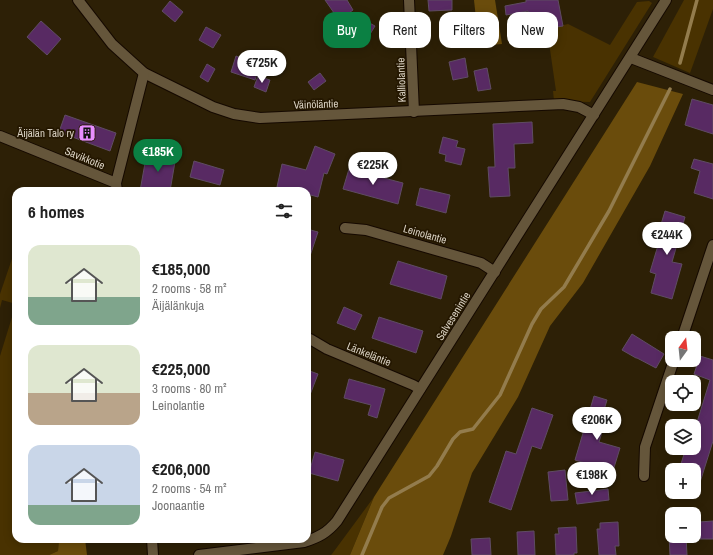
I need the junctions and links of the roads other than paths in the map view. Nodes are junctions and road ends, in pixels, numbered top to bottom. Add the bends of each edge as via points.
1 (78, 0) edge
2 (409, 0) edge
3 (666, 0) edge
4 (631, 58) junction
5 (144, 73) junction
6 (713, 90) edge
7 (414, 112) junction
8 (594, 115) junction
9 (0, 136) edge
10 (116, 187) edge
11 (345, 228) dead end
12 (713, 245) edge
13 (495, 272) junction
14 (684, 331) edge
15 (311, 340) edge
16 (672, 367) edge
17 (420, 389) junction
18 (644, 476) dead end
19 (311, 540) edge
20 (152, 543) edge
21 (296, 543) edge
22 (154, 555) edge
23 (199, 555) edge

1 - 5 street, Väinöläntie via 112,44
2 - 7 street, Kalliolantie
3 - 4 street, Salvesenintie
4 - 6 street
4 - 8 street, Salvesenintie
5 - 7 street, Väinöläntie via 213,107 234,114 260,118
5 - 10 street
7 - 8 street, Väinöläntie via 563,104 579,107
8 - 13 street, Salvesenintie
9 - 10 street, Savikkotie
11 - 13 street, Leinolantie via 366,230 481,263
12 - 14 street
13 - 17 street, Salvesenintie
15 - 17 street, Länkeläntie
16 - 18 street via 645,447
17 - 19 street, Salvesenintie via 337,521 329,531
20 - 22 street
21 - 23 street, Salvesenintie

